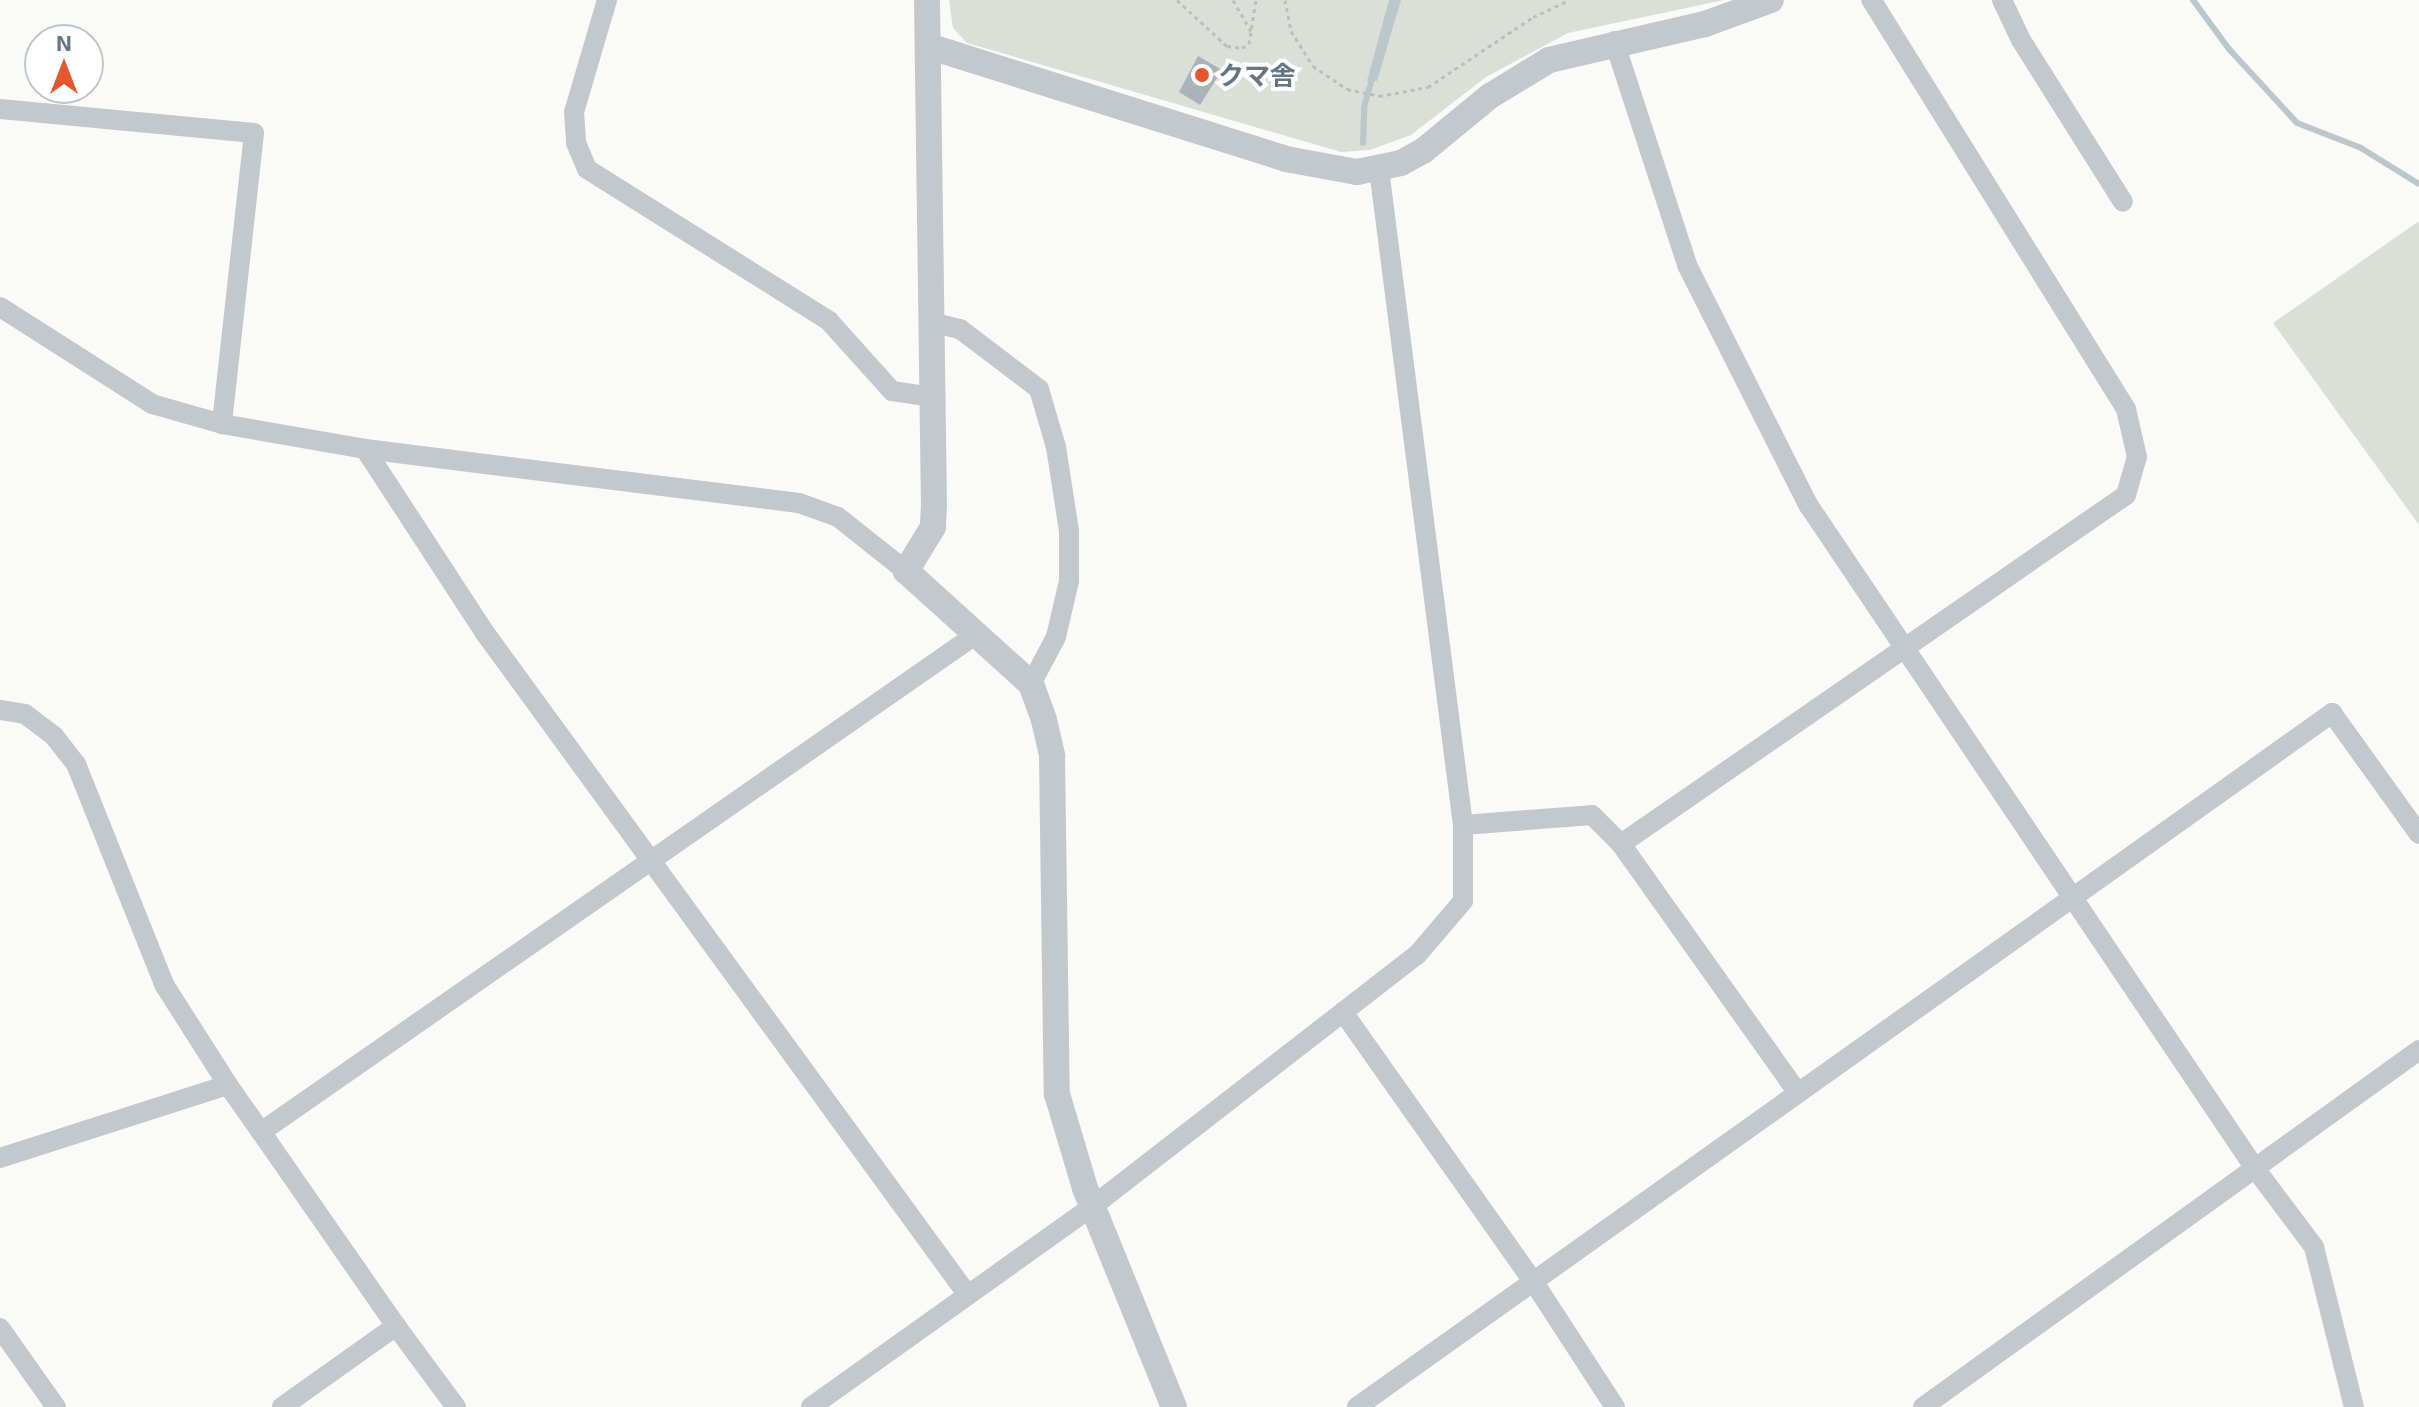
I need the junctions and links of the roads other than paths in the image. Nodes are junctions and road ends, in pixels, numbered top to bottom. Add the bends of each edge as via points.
1 (607, 0) edge
2 (927, 0) edge
3 (1771, 0) edge
4 (1871, 0) edge
5 (2002, 0) edge
6 (1614, 41) junction
7 (928, 46) junction
8 (0, 109) edge
9 (1379, 169) junction
10 (2123, 202) dead end
11 (0, 307) edge
12 (931, 322) junction
13 (932, 397) junction
14 (222, 424) junction
15 (365, 449) junction
16 (906, 571) junction
17 (978, 633) junction
18 (1900, 648) junction
19 (1031, 684) junction
20 (0, 710) edge
21 (1463, 825) junction
22 (2419, 834) edge
23 (1621, 844) junction
24 (656, 862) junction
25 (2074, 898) junction
26 (1343, 1012) junction
27 (2419, 1050) edge
28 (228, 1085) junction
29 (1798, 1093) junction
30 (261, 1132) junction
31 (0, 1158) edge
32 (2254, 1167) junction
33 (1093, 1206) junction
34 (1535, 1284) junction
35 (967, 1294) junction
36 (396, 1326) junction
37 (0, 1328) edge
38 (56, 1407) edge
39 (282, 1407) edge
40 (456, 1407) edge
41 (811, 1407) edge
42 (1174, 1407) edge
43 (1357, 1407) edge
44 (1615, 1407) edge
45 (1923, 1407) edge
46 (2354, 1407) edge

1 - 13 street via 574,112 576,143 587,169 829,321 892,391
2 - 7 street
3 - 6 street via 1705,24
4 - 18 street via 2126,409 2137,457 2126,495
5 - 10 street via 2021,40
6 - 9 street via 1575,50 1524,73 1423,151
6 - 18 street via 1687,265 1809,506
7 - 9 street via 1301,163 1341,171
7 - 12 street
8 - 14 street via 254,133
9 - 21 street
11 - 14 street via 152,404
12 - 13 street
12 - 19 street via 960,329 1039,389 1056,447 1069,531 1069,581 1056,637
13 - 16 street via 933,527
14 - 15 street
15 - 16 street via 799,503 838,517
15 - 24 street via 485,633
16 - 17 street
17 - 19 street
17 - 24 street
18 - 23 street
18 - 25 street
19 - 33 street via 1052,756 1057,1094
20 - 28 street via 25,714 54,736 76,764 165,986
21 - 23 street via 1592,815
21 - 26 street via 1463,901 1417,955
22 - 25 street via 2332,713
23 - 29 street
24 - 30 street
24 - 35 street
25 - 29 street
25 - 32 street
26 - 33 street
26 - 34 street
27 - 32 street
28 - 30 street
28 - 31 street
29 - 34 street
30 - 36 street
32 - 45 street
32 - 46 street via 2314,1247
33 - 35 street
33 - 42 street
34 - 43 street
34 - 44 street
35 - 41 street
36 - 39 street
36 - 40 street
37 - 38 street

